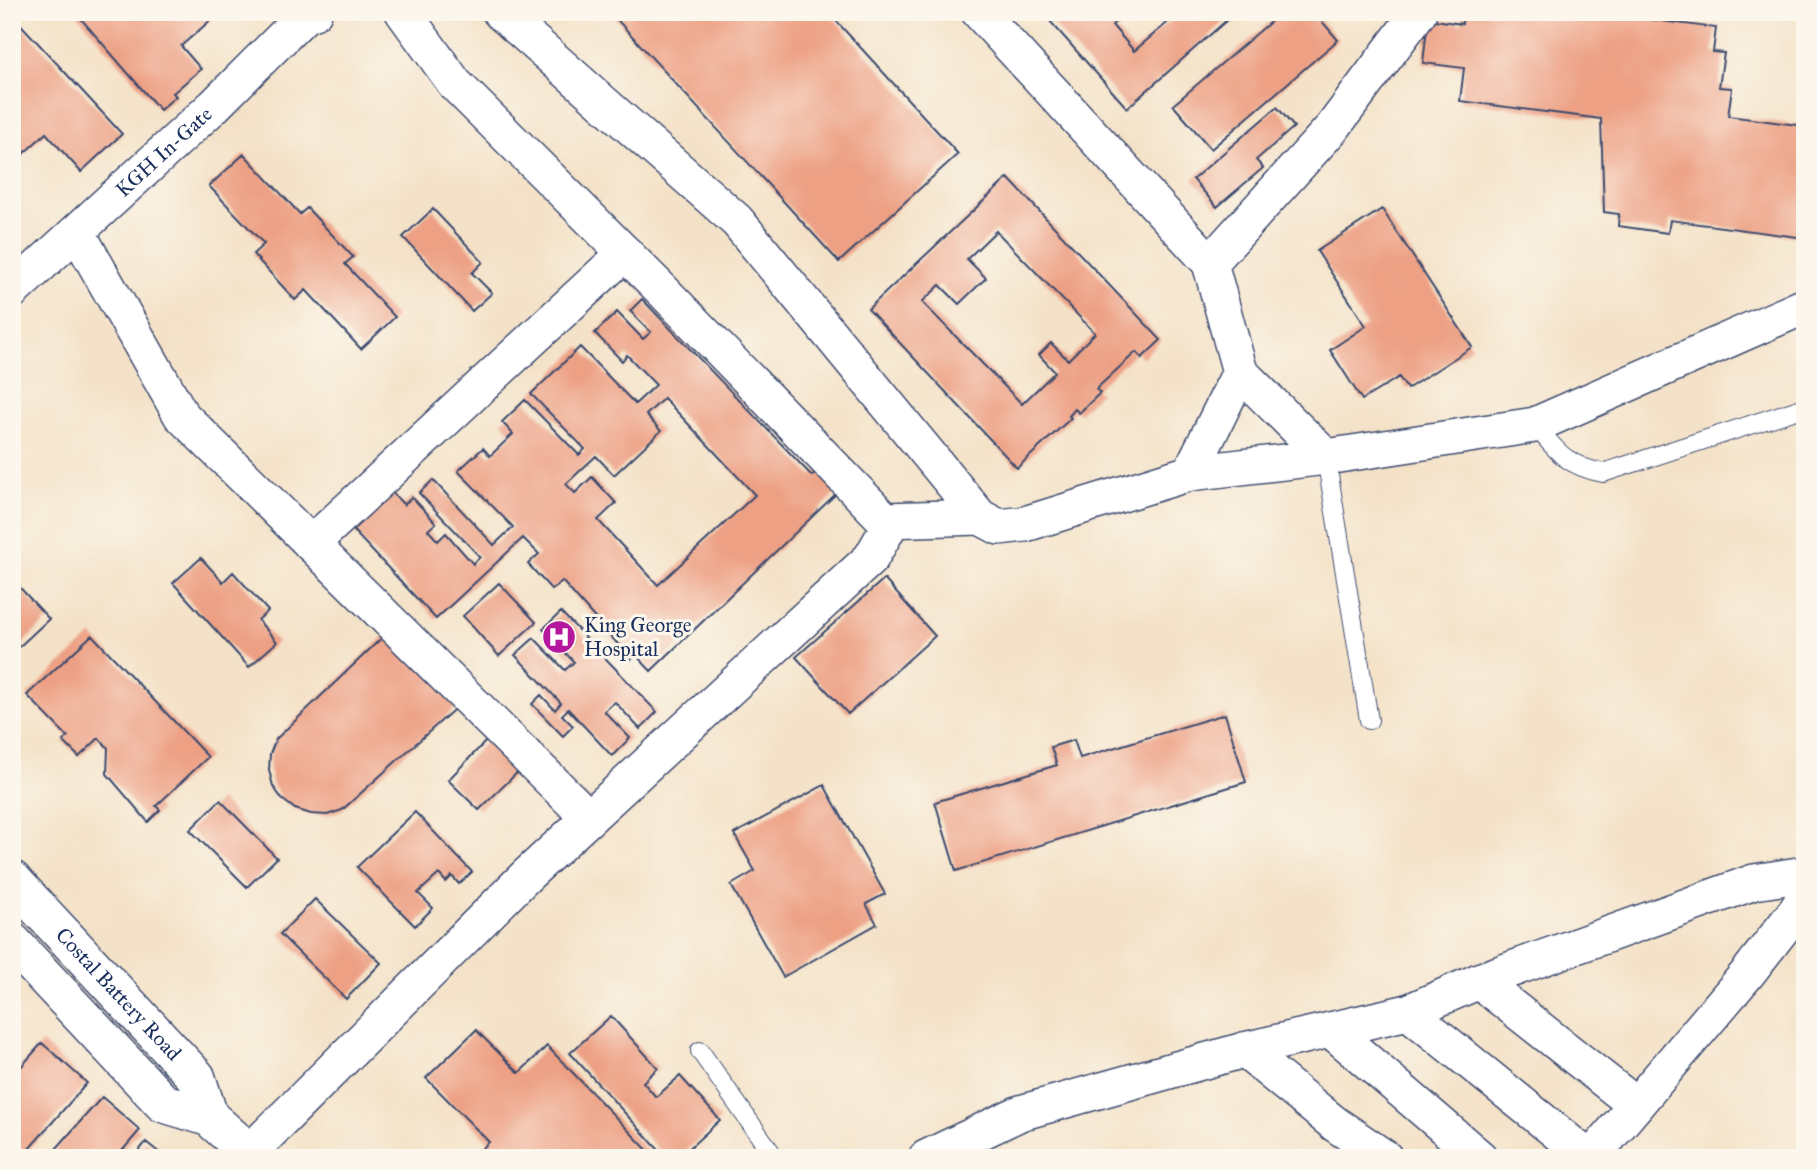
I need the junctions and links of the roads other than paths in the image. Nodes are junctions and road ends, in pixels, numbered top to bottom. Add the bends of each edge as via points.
1 (314, 12) edge
2 (403, 12) edge
3 (979, 12) edge
4 (1419, 12) edge
5 (503, 13) edge
6 (77, 232) junction
7 (625, 253) junction
8 (1210, 263) junction
9 (12, 291) edge
10 (1805, 306) edge
11 (1240, 372) junction
12 (1805, 407) edge
13 (1535, 425) junction
14 (1326, 457) junction
15 (1190, 473) junction
16 (980, 517) junction
17 (885, 520) junction
18 (311, 544) junction
19 (1369, 720) dead end
20 (589, 818) junction
21 (1805, 874) edge
22 (12, 880) edge
23 (1805, 896) edge
24 (12, 942) edge
25 (1479, 981) junction
26 (1408, 1012) junction
27 (1331, 1031) junction
28 (1244, 1050) junction
29 (700, 1051) dead end
30 (1636, 1105) junction
31 (209, 1117) junction
32 (946, 1153) edge
33 (252, 1155) edge
34 (775, 1158) edge
35 (1385, 1158) edge
36 (1480, 1158) edge
37 (1590, 1158) edge

1 - 6 street, KGH In-Gate via 305,15
2 - 7 street via 455,84
3 - 8 street
4 - 8 street via 1333,127
5 - 16 street via 737,221
6 - 9 street, KGH In-Gate
6 - 18 street via 181,415
7 - 17 street
7 - 18 street
8 - 11 street
10 - 13 street
11 - 14 street
11 - 15 street
12 - 13 lane via 1603,473 1579,468 1559,455
13 - 14 street
14 - 15 street
14 - 19 lane
15 - 16 street via 1024,524 999,527
16 - 17 street
17 - 20 street via 886,536 871,558
18 - 20 street
20 - 33 street
21 - 25 street via 1754,882
22 - 31 street, Costal Battery Road via 196,1077
23 - 30 street via 1747,974
24 - 31 street, Costal Battery Road via 163,1103
25 - 26 street
25 - 30 street
26 - 27 street
26 - 37 street
27 - 28 street
27 - 36 street
28 - 32 street via 1020,1113
28 - 35 street
29 - 34 lane
30 - 37 street
31 - 33 street, Costal Battery Road

